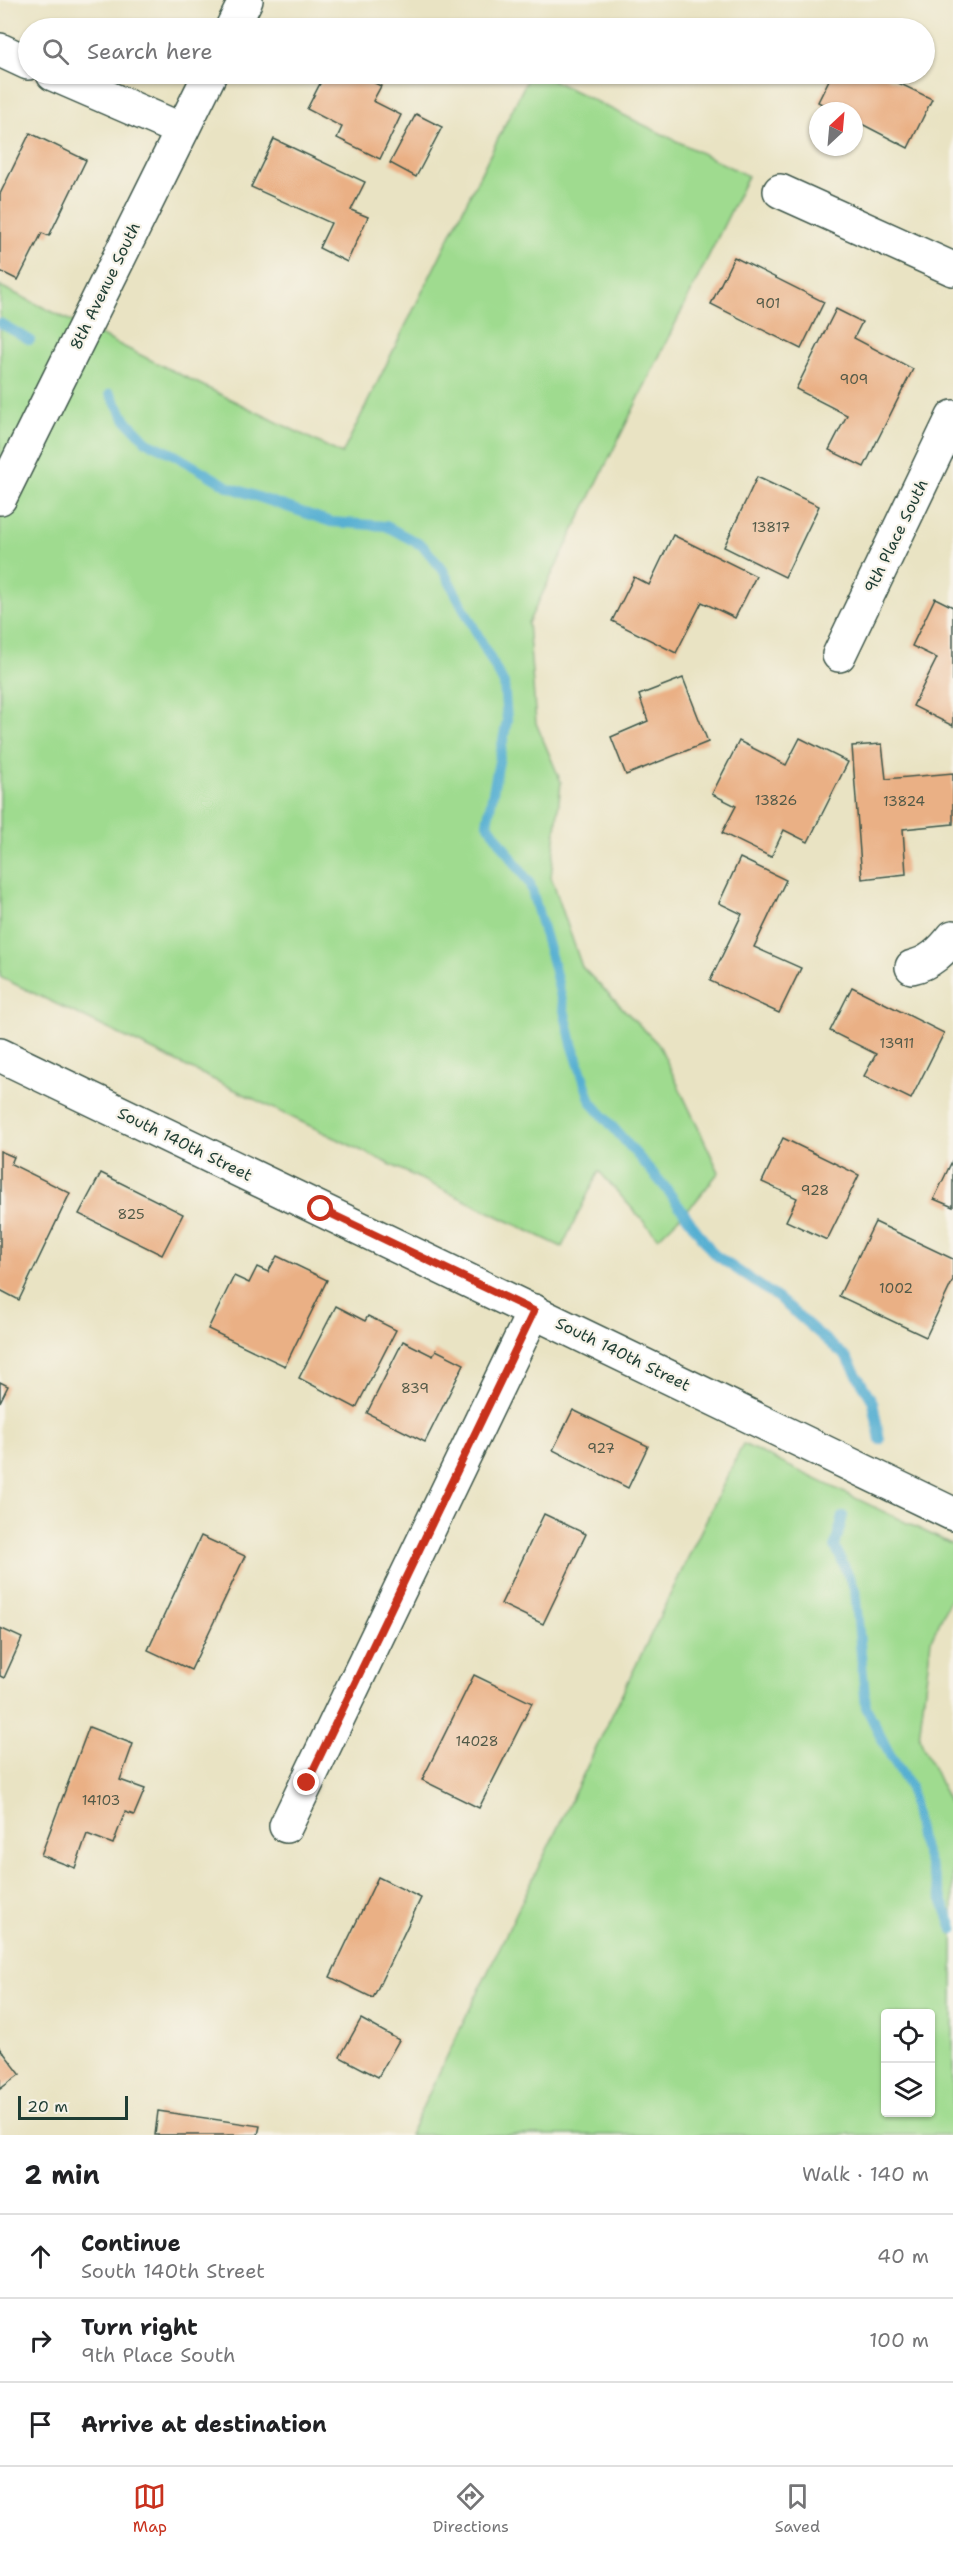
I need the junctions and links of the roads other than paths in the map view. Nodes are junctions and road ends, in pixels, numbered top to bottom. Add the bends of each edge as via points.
1 (246, 0) edge
2 (237, 18) edge
3 (0, 50) edge
4 (18, 58) edge
5 (76, 84) edge
6 (205, 84) edge
7 (182, 130) junction
8 (780, 191) dead end
9 (953, 269) edge
10 (953, 417) edge
11 (0, 498) edge
12 (839, 656) dead end
13 (953, 937) edge
14 (912, 967) dead end
15 (0, 1055) edge
16 (534, 1311) junction
17 (953, 1514) edge
18 (286, 1826) dead end

1 - 2 street
3 - 4 street
5 - 7 street
6 - 7 street, 8th Avenue South
7 - 11 street, 8th Avenue South
8 - 9 street
10 - 12 street, 9th Place South
13 - 14 street via 924,964
15 - 16 street, South 140th Street
16 - 17 street, South 140th Street
16 - 18 street

